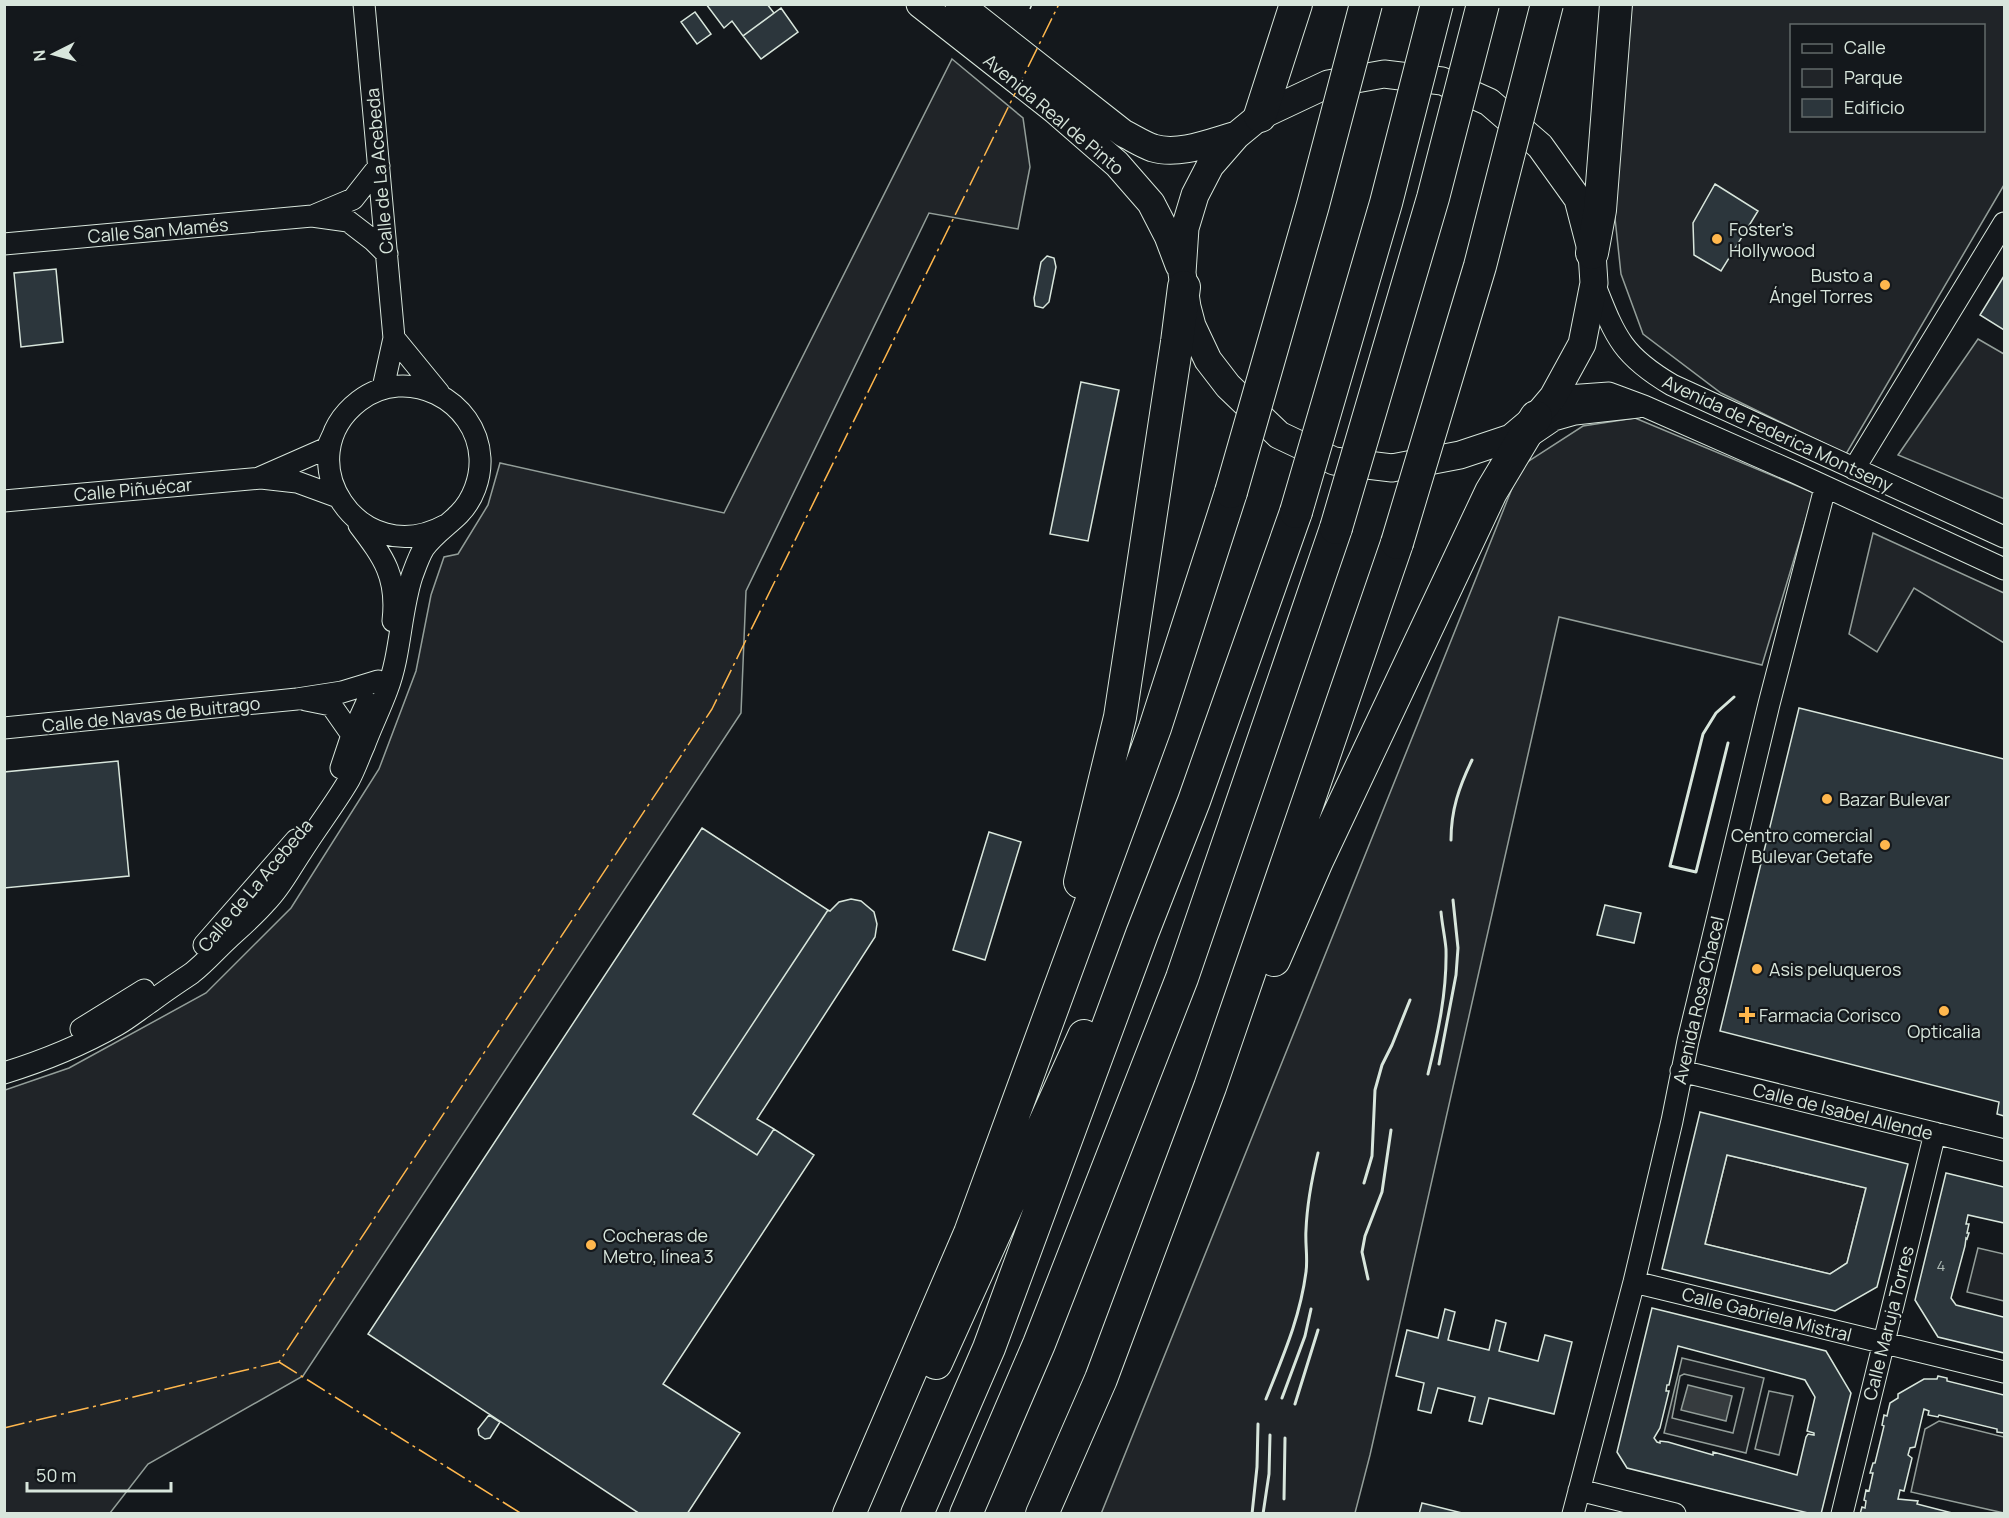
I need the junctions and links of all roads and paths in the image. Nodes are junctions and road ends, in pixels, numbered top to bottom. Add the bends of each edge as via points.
1 (364, 4) edge
2 (920, 4) edge
3 (959, 4) edge
4 (1296, 4) edge
5 (1366, 4) edge
6 (1437, 4) edge
7 (1483, 4) edge
8 (1547, 4) edge
9 (1616, 4) edge
10 (1249, 125) junction
11 (379, 166) junction
12 (312, 216) junction
13 (2004, 223) edge
14 (4, 244) edge
15 (1592, 253) junction
16 (387, 254) junction
17 (1183, 280) junction
18 (1594, 283) junction
19 (394, 338) junction
20 (383, 388) junction
21 (439, 393) junction
22 (1644, 406) junction
23 (1537, 419) junction
24 (334, 433) junction
25 (1854, 469) junction
26 (261, 478) junction
27 (1825, 488) junction
28 (338, 498) junction
29 (4, 501) edge
30 (353, 517) junction
31 (446, 525) junction
32 (2004, 537) edge
33 (2004, 569) edge
34 (378, 681) junction
35 (297, 699) junction
36 (4, 728) edge
37 (352, 735) junction
38 (1142, 934) junction
39 (1045, 1028) junction
40 (4, 1058) edge
41 (1681, 1071) junction
42 (4, 1073) edge
43 (1210, 1087) junction
44 (1935, 1133) junction
45 (2004, 1150) edge
46 (1634, 1282) junction
47 (1883, 1342) junction
48 (2004, 1372) edge
49 (1579, 1490) junction
50 (859, 1505) edge
51 (840, 1514) edge
52 (917, 1514) edge
53 (966, 1514) edge
54 (1042, 1514) edge
55 (1573, 1514) edge
56 (1675, 1514) edge
57 (1842, 1514) edge

1 - 11 street, Calle de La Acebeda
2 - 17 main road, Avenida Real de Pinto via 1117,164 1151,203 1168,236
3 - 10 main road, Avenida Real de Pinto via 1123,133 1153,148 1185,148
4 - 10 highway
5 - 39 highway, bridge via 1231,492 1155,728
6 - 38 highway, bridge via 1386,203 1296,512 1194,801
7 - 53 highway, bridge via 1433,198 1336,528 1182,978 1040,1344
8 - 43 highway, bridge via 1480,266 1398,543
9 - 15 highway via 1600,210
10 - 15 main road via 1328,84 1384,74 1442,81 1489,102 1540,146 1578,199
10 - 17 main road via 1210,166 1195,195 1185,228
11 - 12 street, Calle San Mamés via 353,199
11 - 16 street, Calle de La Acebeda
12 - 14 street, Calle San Mamés
12 - 16 street, Calle San Mamés via 348,221
13 - 25 street
15 - 18 main road
16 - 19 street, Calle de La Acebeda
17 - 23 main road via 1200,345 1228,386 1279,435 1334,461 1392,468 1460,455 1511,438
17 - 39 highway via 1174,365 1120,717
18 - 23 main road via 1582,344
18 - 25 street, Avenida de Federica Montseny via 1613,331 1625,349 1649,371
19 - 20 street, Calle de La Acebeda
19 - 21 street
20 - 21 street via 403,385
20 - 24 street via 360,400
21 - 31 street via 468,420 477,438 480,459 471,497
22 - 23 street via 1554,420
22 - 23 street, Avenida de Federica Montseny via 1609,393
22 - 27 street, Avenida de Federica Montseny
23 - 43 highway via 1491,492 1317,861 1249,1017
24 - 26 street, Calle Piñuécar via 327,448
24 - 28 street via 329,454
25 - 32 street, Avenida de Federica Montseny
26 - 28 street, Calle Piñuécar via 297,482
26 - 29 street, Calle Piñuécar
27 - 33 street, Avenida de Federica Montseny
27 - 41 street, Avenida Rosa Chacel
28 - 30 street
30 - 31 street via 388,536 411,537
30 - 34 street, Calle de La Acebeda via 387,566 395,602
31 - 42 street, Calle de La Acebeda via 425,547 412,578 388,686 350,779 270,899 194,971 117,1025 39,1062
34 - 35 street, Calle de Navas de Buitrago
34 - 37 street, Calle de La Acebeda
35 - 36 street, Calle de Navas de Buitrago
35 - 37 street, Calle de Navas de Buitrago via 331,705
37 - 40 street, Calle de La Acebeda via 340,770 310,824 188,963 68,1036
38 - 50 highway via 1112,974
38 - 52 highway via 989,1348
39 - 50 highway via 970,1233
41 - 44 street, Calle de Isabel Allende
41 - 46 street, Avenida Rosa Chacel
43 - 54 highway via 1101,1379
44 - 45 street, Calle de Isabel Allende
44 - 47 street, Calle Maruja Torres
46 - 47 street, Calle Gabriela Mistral
46 - 49 street, Avenida Rosa Chacel
47 - 48 street, Calle Gabriela Mistral
47 - 57 street, Calle Maruja Torres
49 - 55 street, Avenida Rosa Chacel
49 - 56 street
50 - 51 highway

